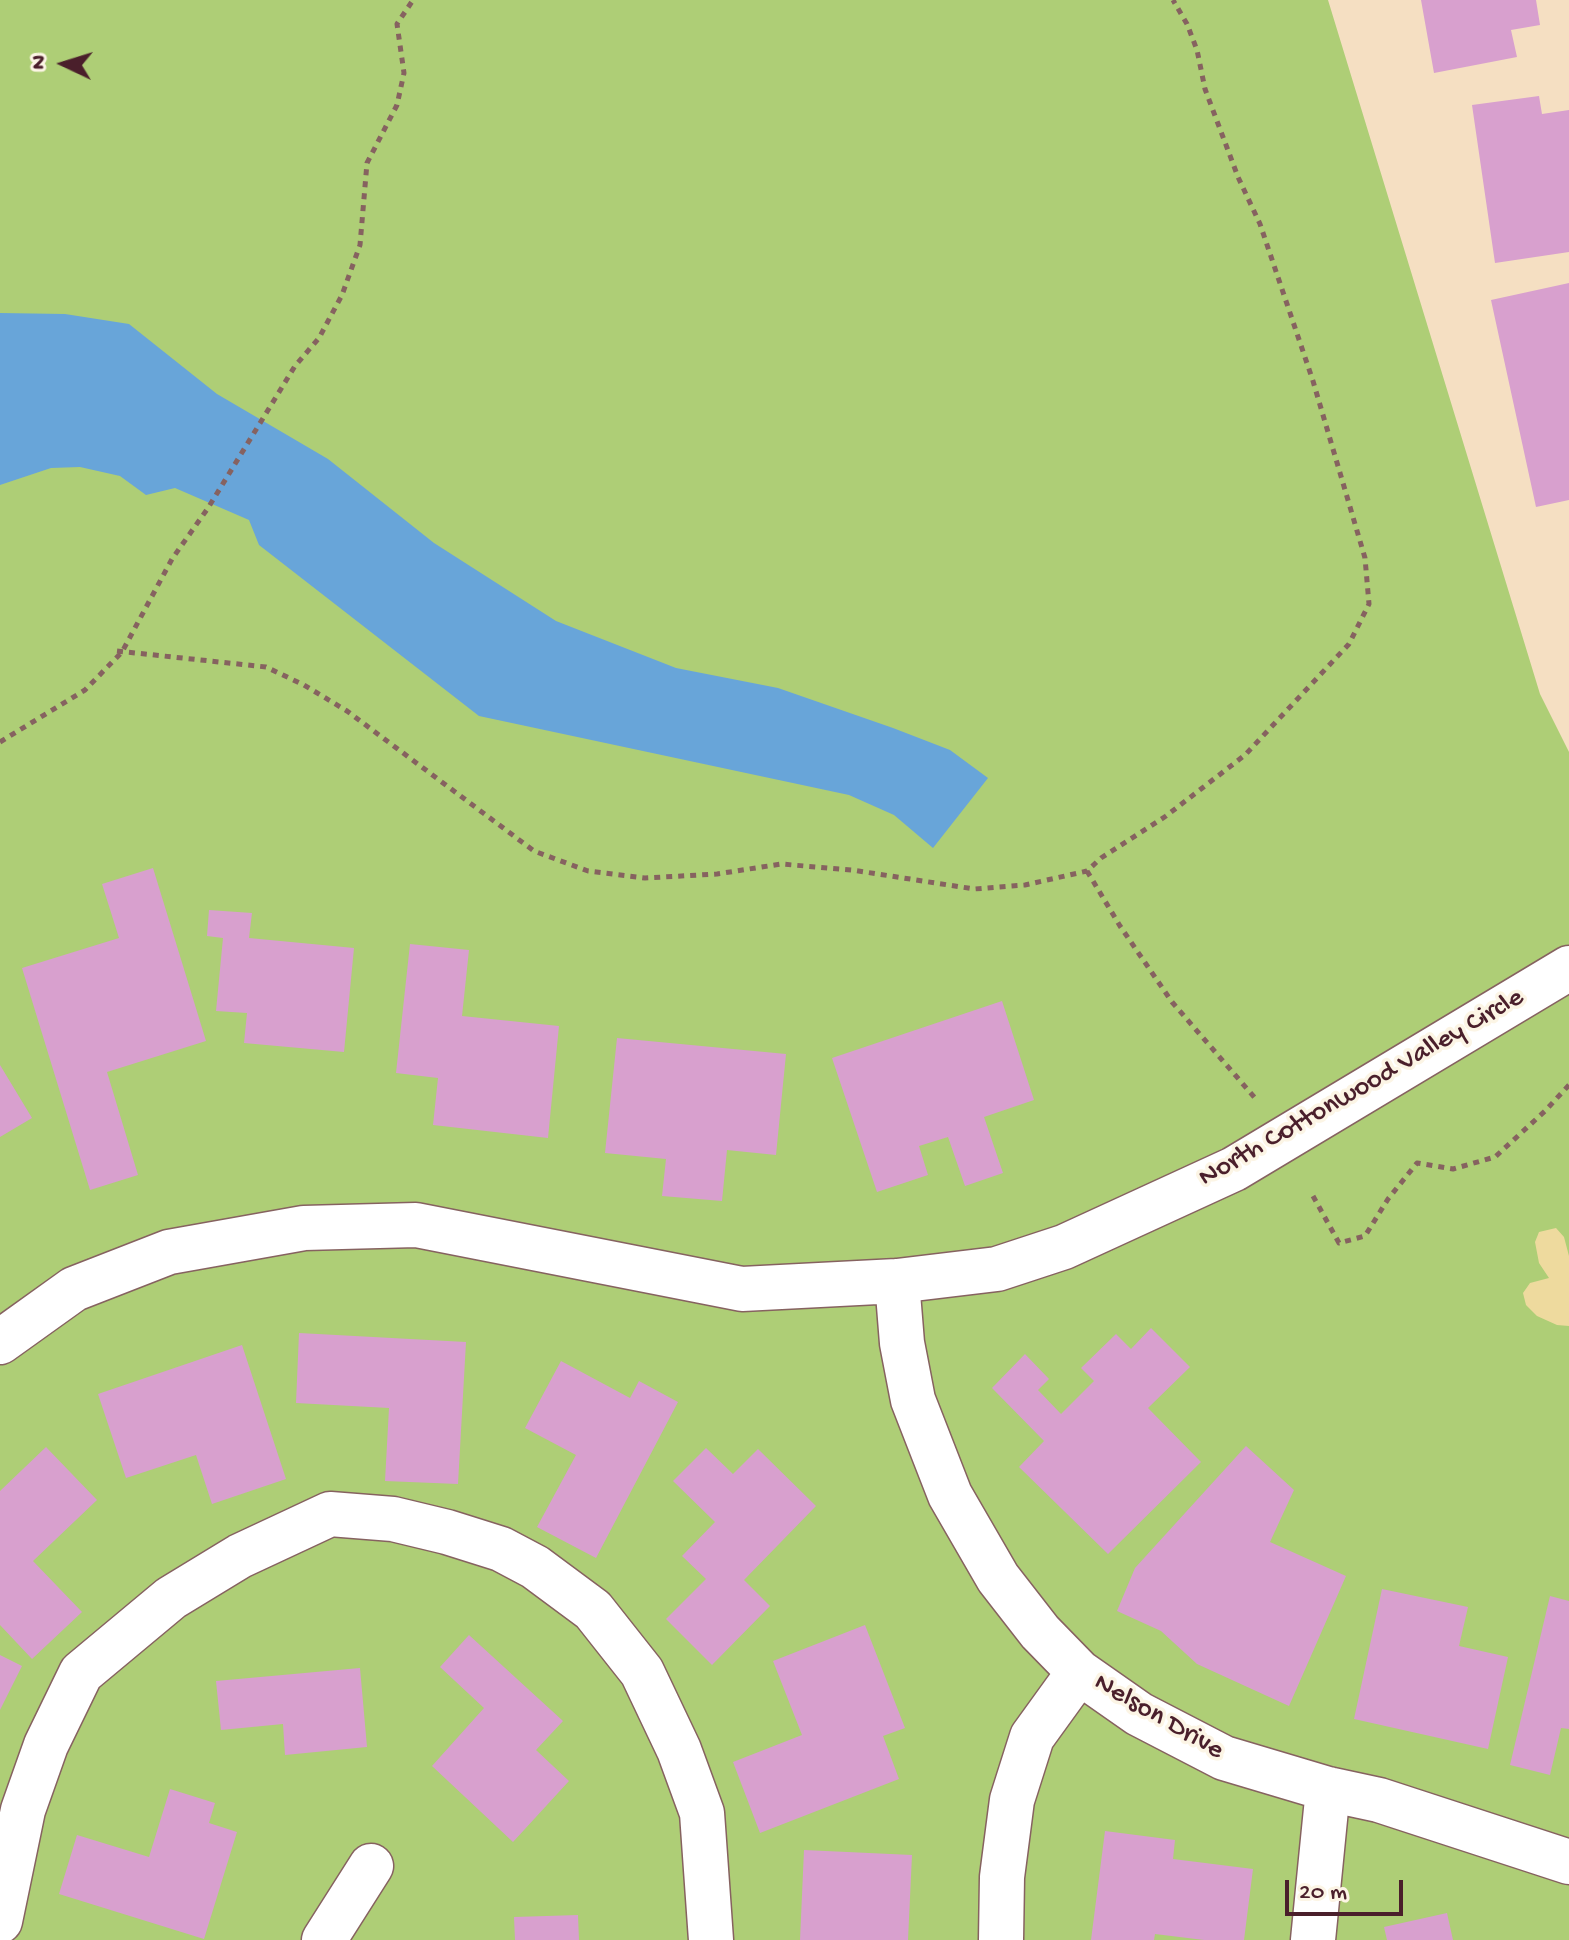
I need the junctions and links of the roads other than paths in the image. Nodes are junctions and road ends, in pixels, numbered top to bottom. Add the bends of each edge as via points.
1 (1569, 968) edge
2 (897, 1281) junction
3 (0, 1342) edge
4 (1079, 1672) junction
5 (1328, 1789) junction
6 (1569, 1862) edge
7 (371, 1866) dead end
8 (0, 1921) edge
9 (324, 1940) edge
10 (711, 1940) edge
11 (1001, 1940) edge
12 (1313, 1940) edge

1 - 2 street, North Cottonwood Valley Circle via 1234,1169 1064,1247 997,1269
2 - 3 street, North Cottonwood Valley Circle via 742,1289 416,1225 304,1228 169,1252 74,1289
2 - 4 street, Nelson Drive via 913,1400 950,1495 998,1578
4 - 5 street, Nelson Drive via 1139,1714 1224,1758
4 - 11 street via 1032,1737 1012,1800
5 - 6 street, Nelson Drive via 1379,1800
5 - 12 street
7 - 9 street
8 - 10 street via 23,1810 46,1745 81,1673 171,1598 240,1556 330,1514 393,1519 501,1549 593,1610 642,1672 702,1813

